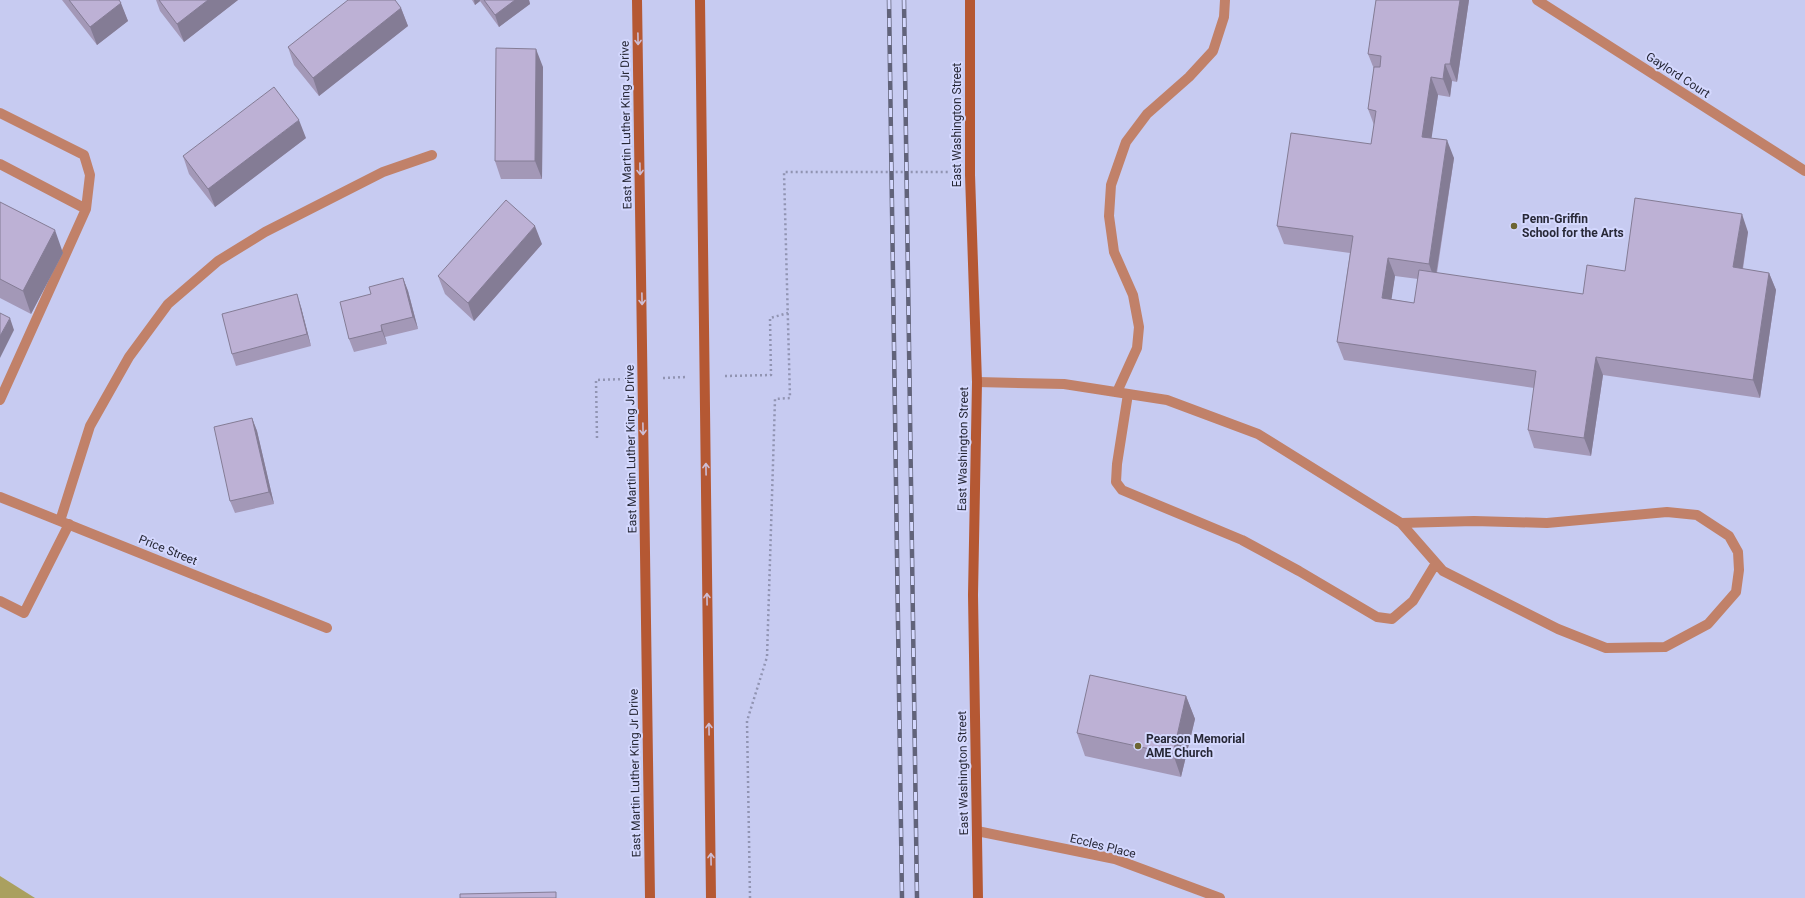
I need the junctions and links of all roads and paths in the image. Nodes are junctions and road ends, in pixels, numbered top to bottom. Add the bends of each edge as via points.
1 (637, 0) edge
2 (700, 0) edge
3 (970, 0) edge
4 (1225, 0) edge
5 (1537, 0) edge
6 (0, 113) edge
7 (432, 155) dead end
8 (0, 164) edge
9 (1805, 171) edge
10 (970, 172) junction
11 (86, 209) junction
12 (788, 313) junction
13 (771, 375) dead end
14 (596, 380) dead end
15 (978, 382) junction
16 (1117, 392) junction
17 (1128, 394) junction
18 (0, 400) edge
19 (597, 438) dead end
20 (0, 497) edge
21 (65, 522) junction
22 (1401, 523) junction
23 (1436, 563) junction
24 (0, 601) edge
25 (327, 628) dead end
26 (977, 831) junction
27 (650, 898) edge
28 (711, 898) edge
29 (750, 898) edge
30 (978, 898) edge
31 (1220, 898) edge

1 -> 27 main road, East Martin Luther King Jr Drive
28 -> 2 main road
3 - 10 main road, East Washington Street
4 - 16 street via 1224,17 1213,51 1189,78 1147,114 1126,142 1111,185 1109,216 1114,252 1133,295 1139,327 1138,348
5 - 9 street, Gaylord Court
6 - 11 street via 84,156 90,175
7 - 21 street via 383,172 265,232 218,261 168,304 129,357 90,426
8 - 11 street
10 - 12 path via 784,172
10 - 15 main road, East Washington Street
11 - 18 street
12 - 13 path via 770,318
12 - 29 path via 790,398 775,399 767,657 747,721
14 - 19 path
15 - 16 street via 1064,384
15 - 26 main road, East Washington Street via 974,595
16 - 17 street
17 - 22 street via 1167,400 1258,434
17 - 23 street via 1116,482 1122,490 1242,540 1377,617 1392,619 1413,601
20 - 21 street, Price Street
21 - 24 street via 24,613
21 - 25 street, Price Street
22 - 23 street
22 - 23 street via 1474,520 1547,523 1667,512 1697,515 1729,536 1738,552 1739,570 1736,592 1708,624 1664,647 1606,648 1558,629 1443,571
26 - 30 main road, East Washington Street
26 - 31 street, Eccles Place via 1115,860

